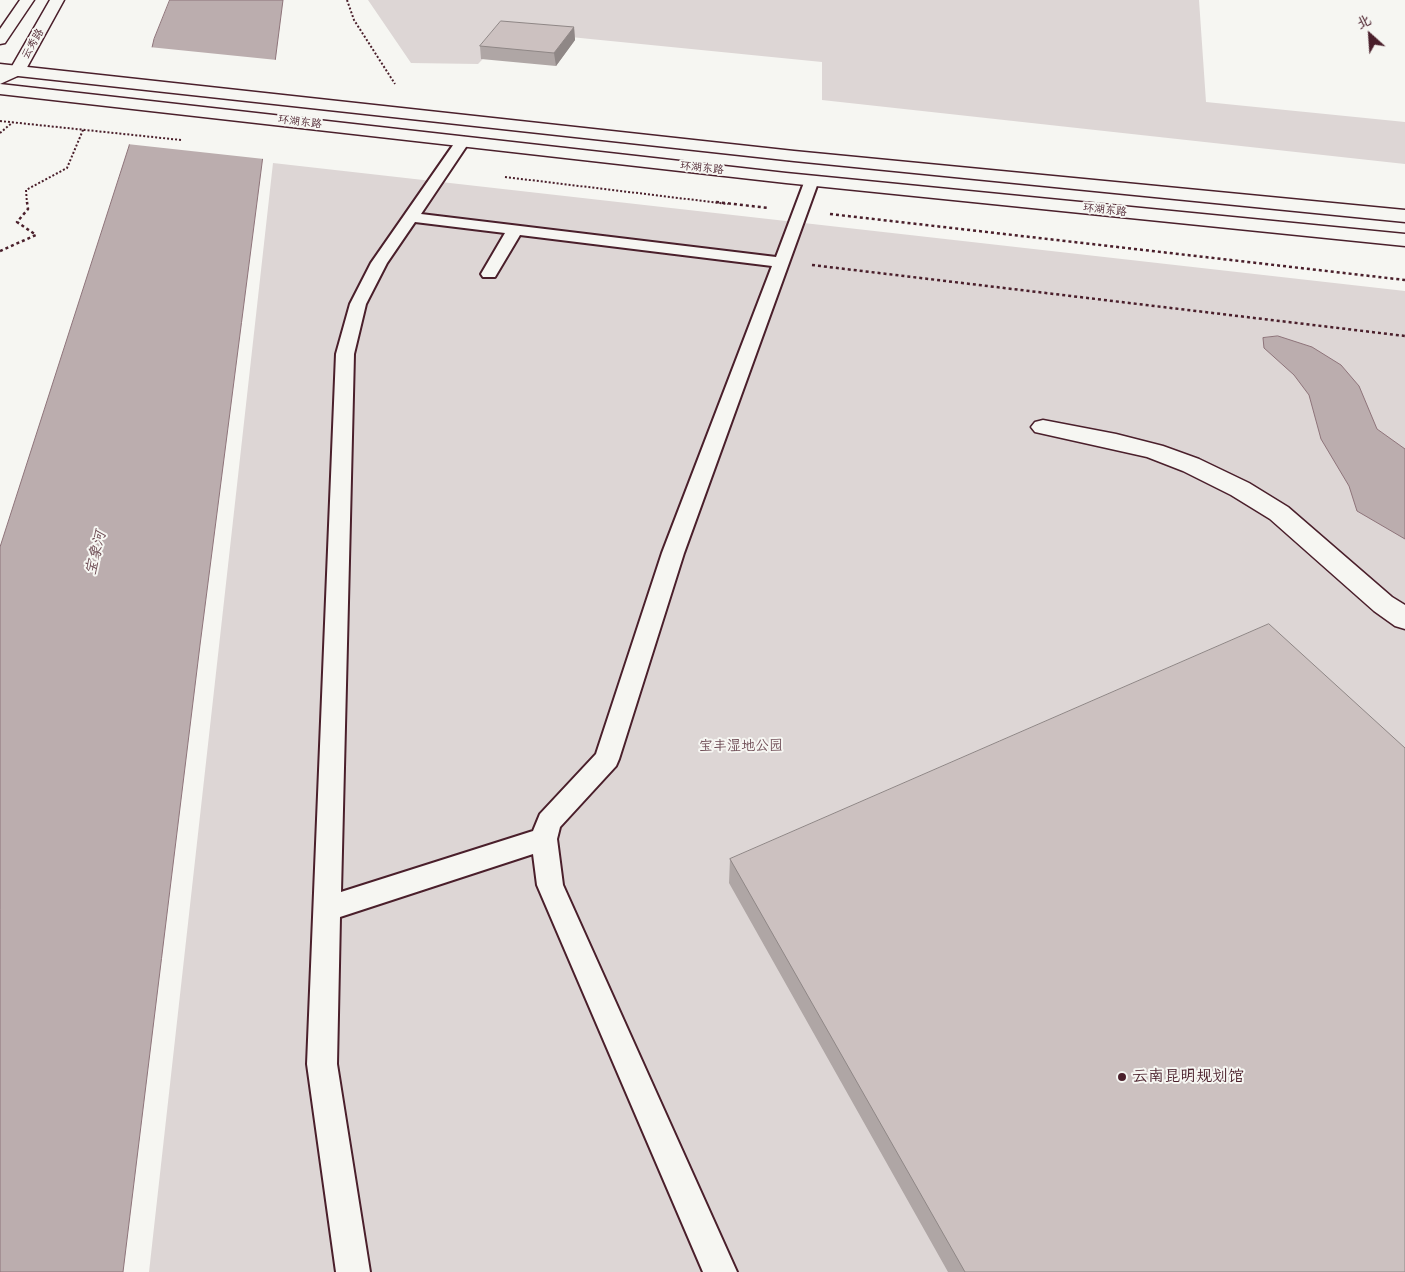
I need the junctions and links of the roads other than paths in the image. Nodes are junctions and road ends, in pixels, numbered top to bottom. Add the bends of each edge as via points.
1 (27, 0) edge
2 (58, 0) edge
3 (0, 40) edge
4 (0, 69) edge
5 (17, 71) junction
6 (0, 79) edge
7 (0, 90) edge
8 (463, 141) junction
9 (812, 180) junction
10 (1405, 216) edge
11 (410, 217) junction
12 (516, 230) junction
13 (1405, 240) edge
14 (781, 262) junction
15 (489, 274) dead end
16 (1044, 427) dead end
17 (1405, 619) edge
18 (544, 839) junction
19 (328, 909) junction
20 (353, 1272) edge
21 (720, 1272) edge

1 - 3 main road
2 - 5 main road, 云秀路
4 - 5 main road, 环湖东路
5 - 6 main road, 云秀路
5 - 10 main road, 环湖东路 via 794,156
7 - 8 main road, 环湖东路
8 - 9 main road, 环湖东路
8 - 11 lane
9 - 13 main road, 环湖东路
9 - 14 lane
11 - 12 lane
11 - 19 lane via 379,263 358,304 345,354
12 - 14 lane
12 - 15 lane
14 - 18 lane via 673,552 607,759 549,822
16 - 17 main road via 1155,451 1240,489 1279,513 1361,586
18 - 19 lane
18 - 21 lane via 550,884
19 - 20 lane via 322,1064

